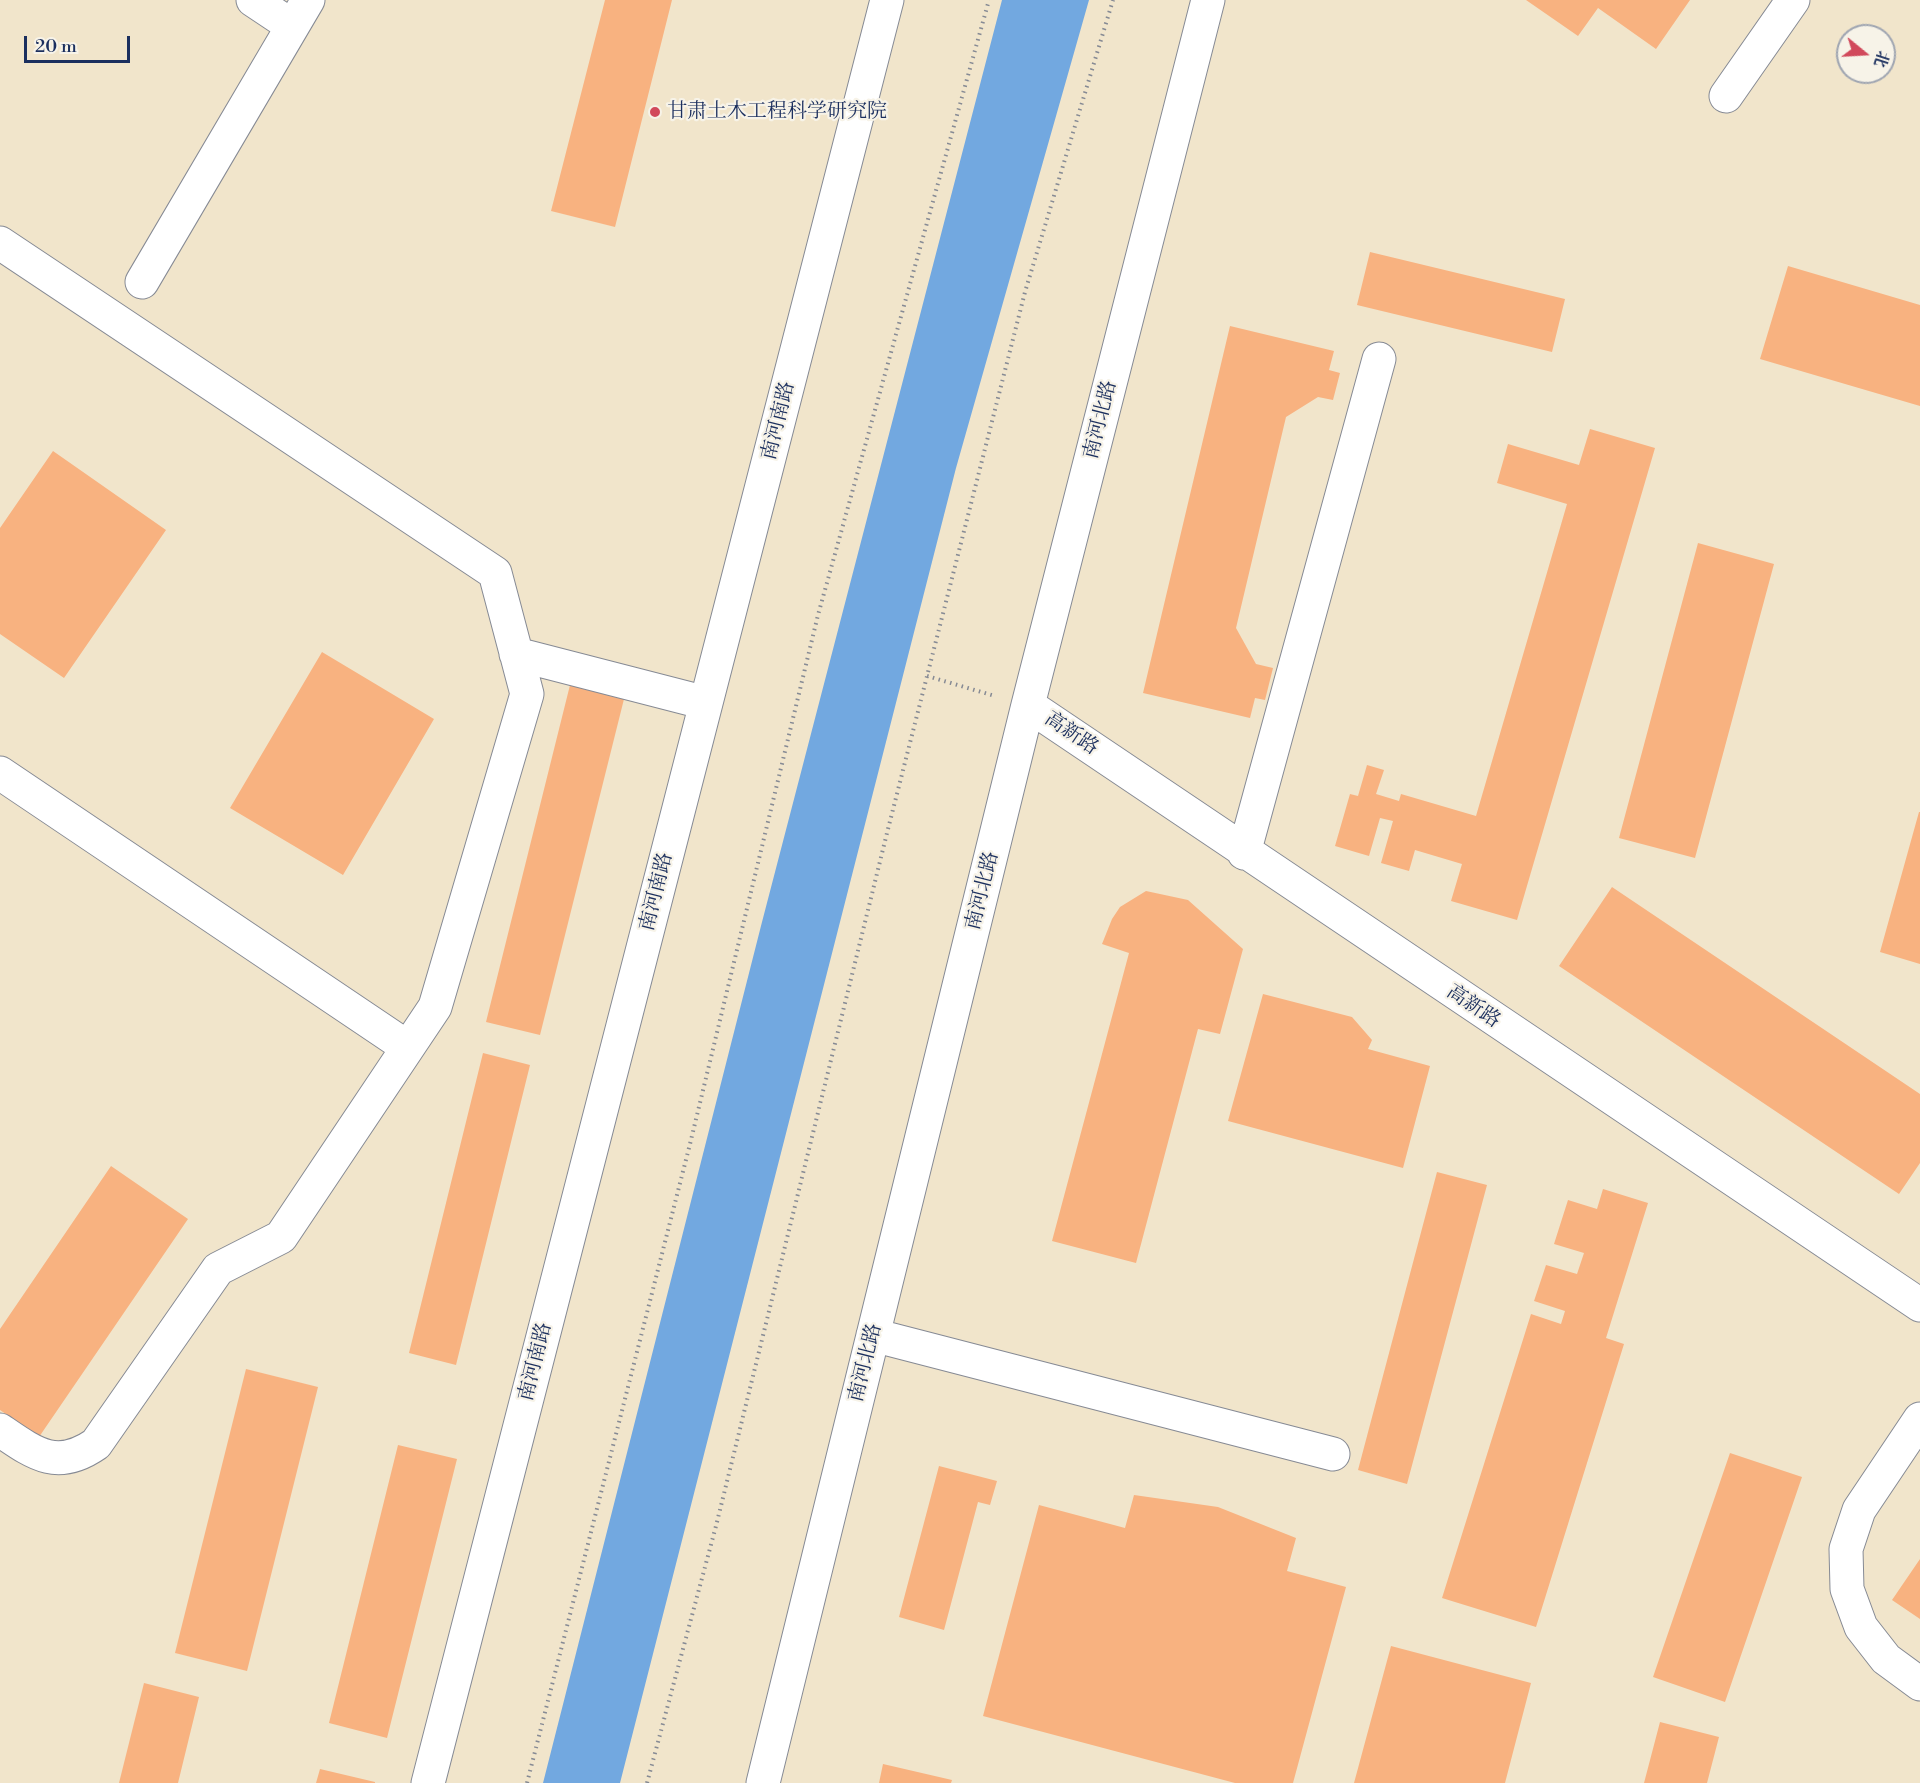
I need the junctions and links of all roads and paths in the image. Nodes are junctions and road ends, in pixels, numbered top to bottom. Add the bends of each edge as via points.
1 (253, 0) edge
2 (887, 0) edge
3 (989, 0) edge
4 (1113, 0) edge
5 (1208, 0) edge
6 (1793, 0) edge
7 (300, 13) edge
8 (1726, 96) dead end
9 (0, 243) edge
10 (142, 282) dead end
11 (1379, 359) dead end
12 (516, 654) junction
13 (927, 676) junction
14 (706, 703) junction
15 (1028, 705) junction
16 (0, 773) edge
17 (1244, 853) junction
18 (407, 1047) junction
19 (1920, 1305) edge
20 (873, 1335) junction
21 (1920, 1419) edge
22 (0, 1430) edge
23 (1333, 1454) dead end
24 (1920, 1684) edge
25 (428, 1783) edge
26 (527, 1783) edge
27 (647, 1783) edge
28 (763, 1783) edge

1 - 7 street
2 - 14 street, 南河南路
3 - 26 path via 818,615 690,1144
4 - 13 path via 1025,292
5 - 15 street, 南河北路
6 - 8 street
7 - 10 street
9 - 12 street via 495,573
11 - 17 street
12 - 14 street
12 - 18 street via 527,694 435,1006
13 - 15 path
13 - 27 path via 716,1526
14 - 25 street, 南河南路
15 - 17 street, 高新路
15 - 20 street, 南河北路
16 - 18 street
17 - 19 street, 高新路
18 - 22 street via 281,1237 218,1269 96,1444 72,1457 45,1457
20 - 23 street
20 - 28 street, 南河北路
21 - 24 street via 1859,1510 1846,1549 1847,1589 1861,1627 1886,1659

